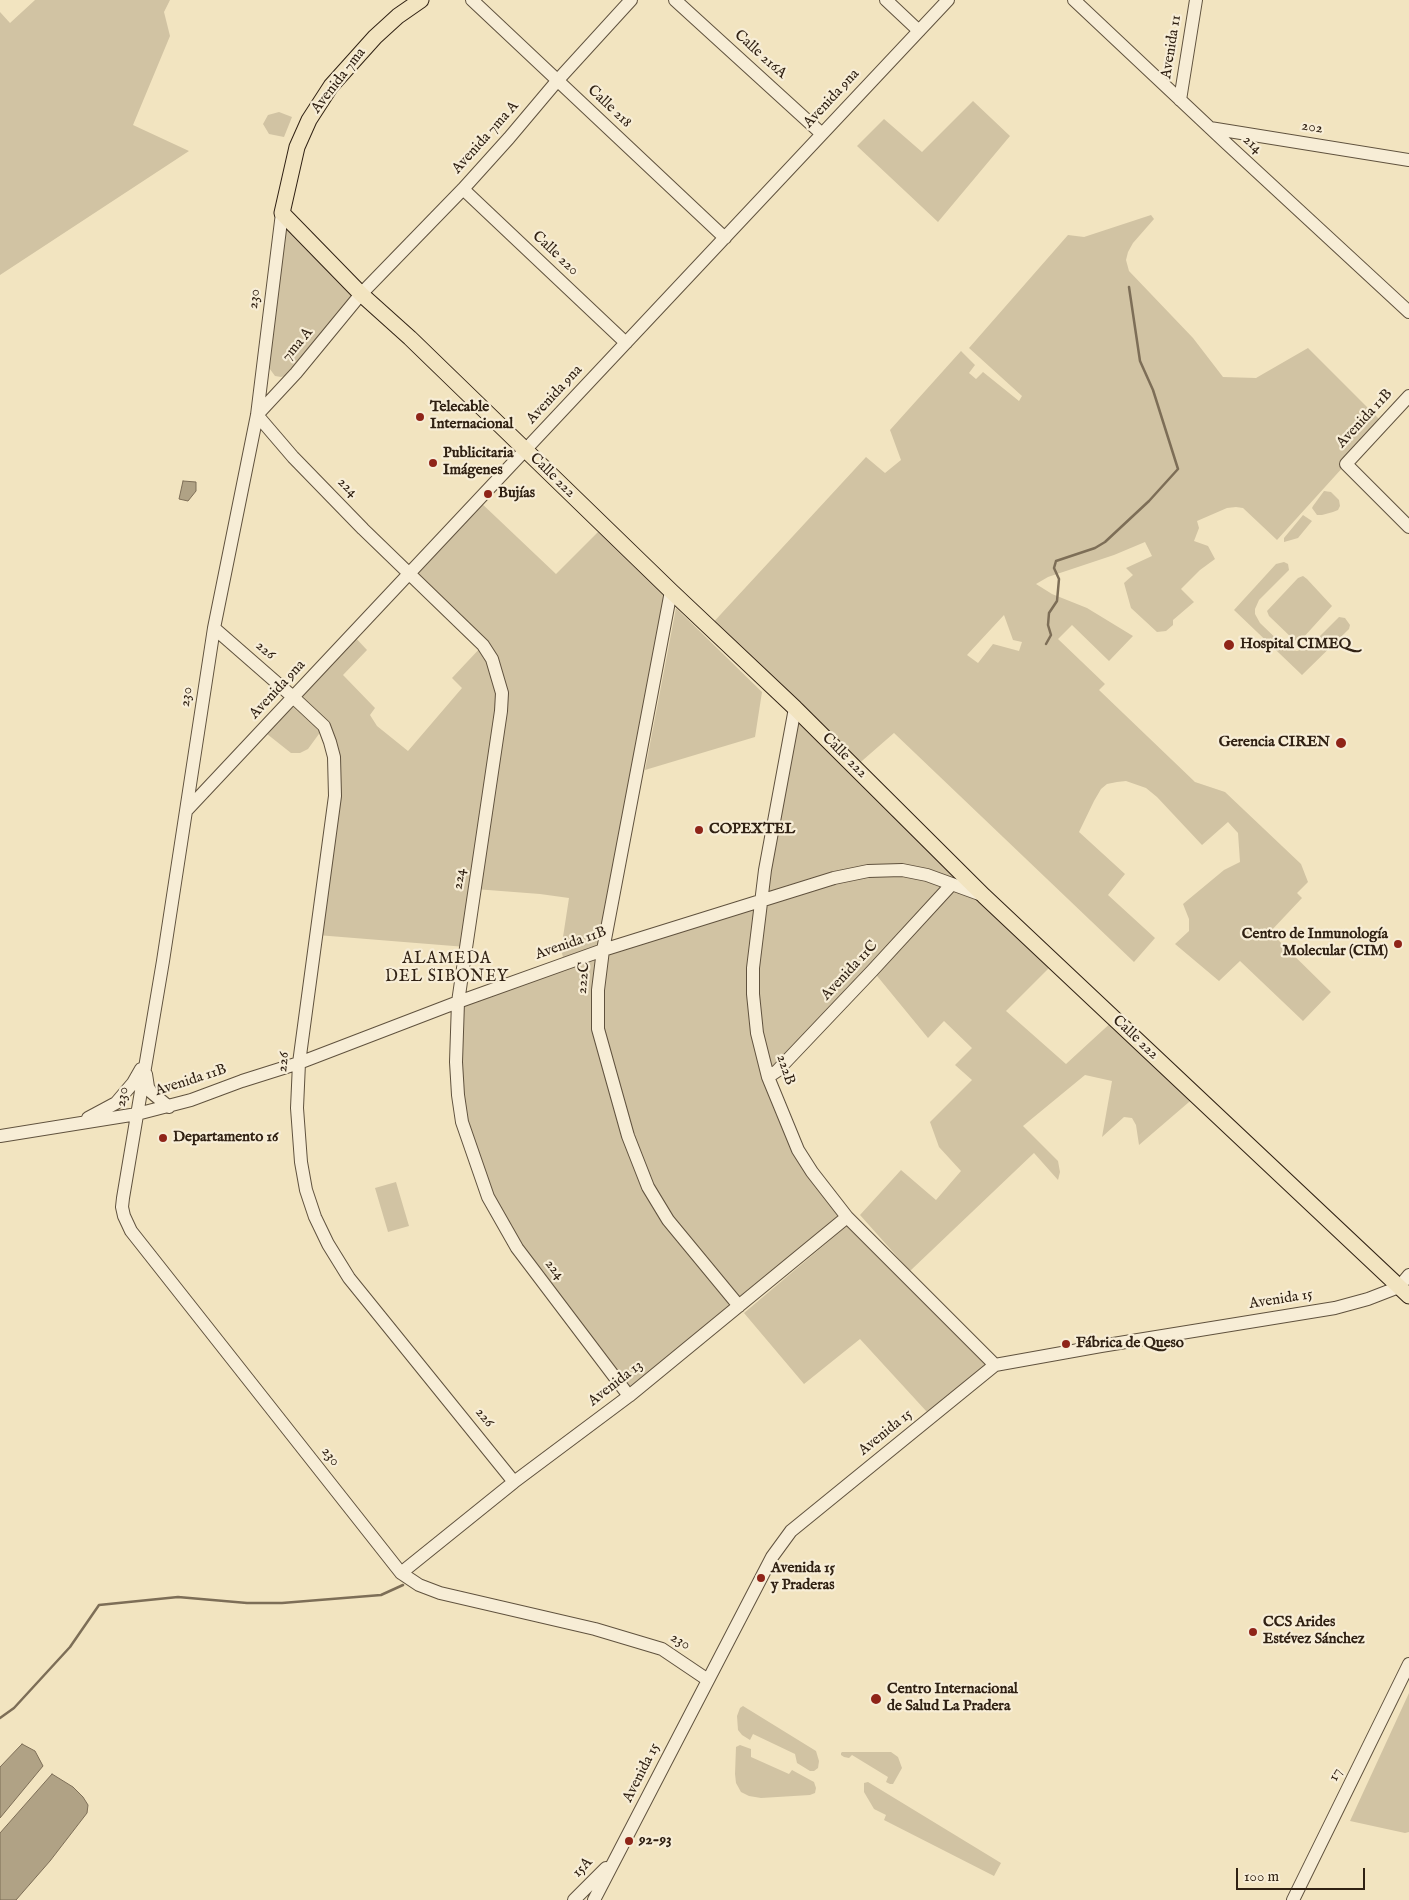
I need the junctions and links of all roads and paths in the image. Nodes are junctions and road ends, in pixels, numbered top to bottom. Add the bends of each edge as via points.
1 (421, 0) edge
2 (472, 0) edge
3 (632, 0) edge
4 (675, 0) edge
5 (886, 0) edge
6 (948, 0) edge
7 (1074, 0) edge
8 (1196, 0) edge
9 (919, 31) junction
10 (557, 81) junction
11 (1180, 100) junction
12 (1210, 128) junction
13 (822, 134) junction
14 (1409, 160) edge
15 (463, 189) junction
16 (282, 212) junction
17 (724, 238) junction
18 (362, 294) junction
19 (1409, 311) edge
20 (626, 343) junction
21 (1409, 396) edge
22 (257, 415) junction
23 (525, 450) junction
24 (1409, 528) edge
25 (409, 573) junction
26 (671, 591) junction
27 (214, 628) junction
28 (294, 697) junction
29 (795, 708) junction
30 (186, 811) junction
31 (952, 884) junction
32 (984, 896) junction
33 (762, 899) junction
34 (603, 950) junction
35 (458, 1002) junction
36 (149, 1042) junction
37 (298, 1063) junction
38 (145, 1064) junction
39 (768, 1077) junction
40 (169, 1107) junction
41 (137, 1114) junction
42 (71, 1126) junction
43 (0, 1136) edge
44 (847, 1217) junction
45 (1409, 1275) edge
46 (1404, 1292) edge
47 (739, 1306) junction
48 (996, 1365) junction
49 (629, 1396) junction
50 (514, 1482) junction
51 (401, 1573) junction
52 (1409, 1664) edge
53 (708, 1680) junction
54 (615, 1859) junction
55 (574, 1900) edge
56 (594, 1900) edge
57 (1293, 1900) edge

1 - 16 main road, Avenida 7ma via 374,37 331,86 309,120 297,147
2 - 10 street, Calle 218
3 - 10 street, Avenida 7ma A
4 - 13 street, Calle 216A
5 - 9 street
6 - 9 street, Avenida 9na
7 - 11 street, 214
8 - 11 street, Avenida 11
9 - 13 street, Avenida 9na
10 - 15 street, Avenida 7ma A
10 - 17 street, Calle 218
11 - 12 street, 214
12 - 14 street, 202
12 - 19 street, 214
13 - 17 street, Avenida 9na
15 - 18 street, Avenida 7ma A
15 - 20 street, Calle 220
16 - 18 main road, Calle 222
16 - 22 street, 230
17 - 20 street, Avenida 9na
18 - 22 street, 7ma A
18 - 23 main road, Calle 222
20 - 23 street, Avenida 9na
21 - 24 street, Avenida 11B via 1346,464
22 - 25 street, 224
22 - 27 street, 230
23 - 25 street, Avenida 9na
23 - 26 main road, Calle 222
25 - 28 street, Avenida 9na
25 - 35 street, 224 via 483,645 492,659 502,693
26 - 29 main road, Calle 222
26 - 34 street, 222C
27 - 28 street, 226
27 - 30 street, 230
28 - 30 street, Avenida 9na
28 - 37 street, 226 via 324,726 334,757 336,796
29 - 32 main road, Calle 222
29 - 33 street, 222B
30 - 36 street, 230
31 - 32 street, Avenida 11B
31 - 33 street, Avenida 11B via 902,870 868,871
31 - 39 street, Avenida 11C via 866,978
32 - 46 main road, Calle 222
33 - 34 street, Avenida 11B
33 - 39 street, 222B via 753,994
34 - 35 street, Avenida 11B
34 - 47 street, 222C via 598,1029 628,1136 648,1187 668,1220
35 - 37 street, Avenida 11B
35 - 49 street, 224 via 456,1062 462,1122 488,1197 518,1248
36 - 38 street, 230
36 - 42 street via 141,1069 126,1092 108,1109
37 - 40 street, Avenida 11B
37 - 50 street, 226 via 300,1162 315,1217 328,1244 349,1278
38 - 40 street via 148,1087
38 - 41 street, 230
39 - 44 street, 222B via 798,1150
40 - 41 street, Avenida 11B
41 - 42 street, Avenida 11B
41 - 51 street, 230 via 122,1207 127,1224
42 - 43 street, Avenida 11B
44 - 47 street, Avenida 13
44 - 48 street, 222B
45 - 46 street
46 - 48 street, Avenida 15 via 1335,1308
47 - 49 street, Avenida 13
48 - 53 street, Avenida 15 via 791,1531 772,1557
49 - 50 street, Avenida 13
50 - 51 street, Avenida 13
51 - 53 street, 230 via 440,1593 595,1629 662,1649
52 - 57 street, 17
53 - 54 street, Avenida 15
54 - 55 street, 15A
54 - 56 street, Avenida 15

